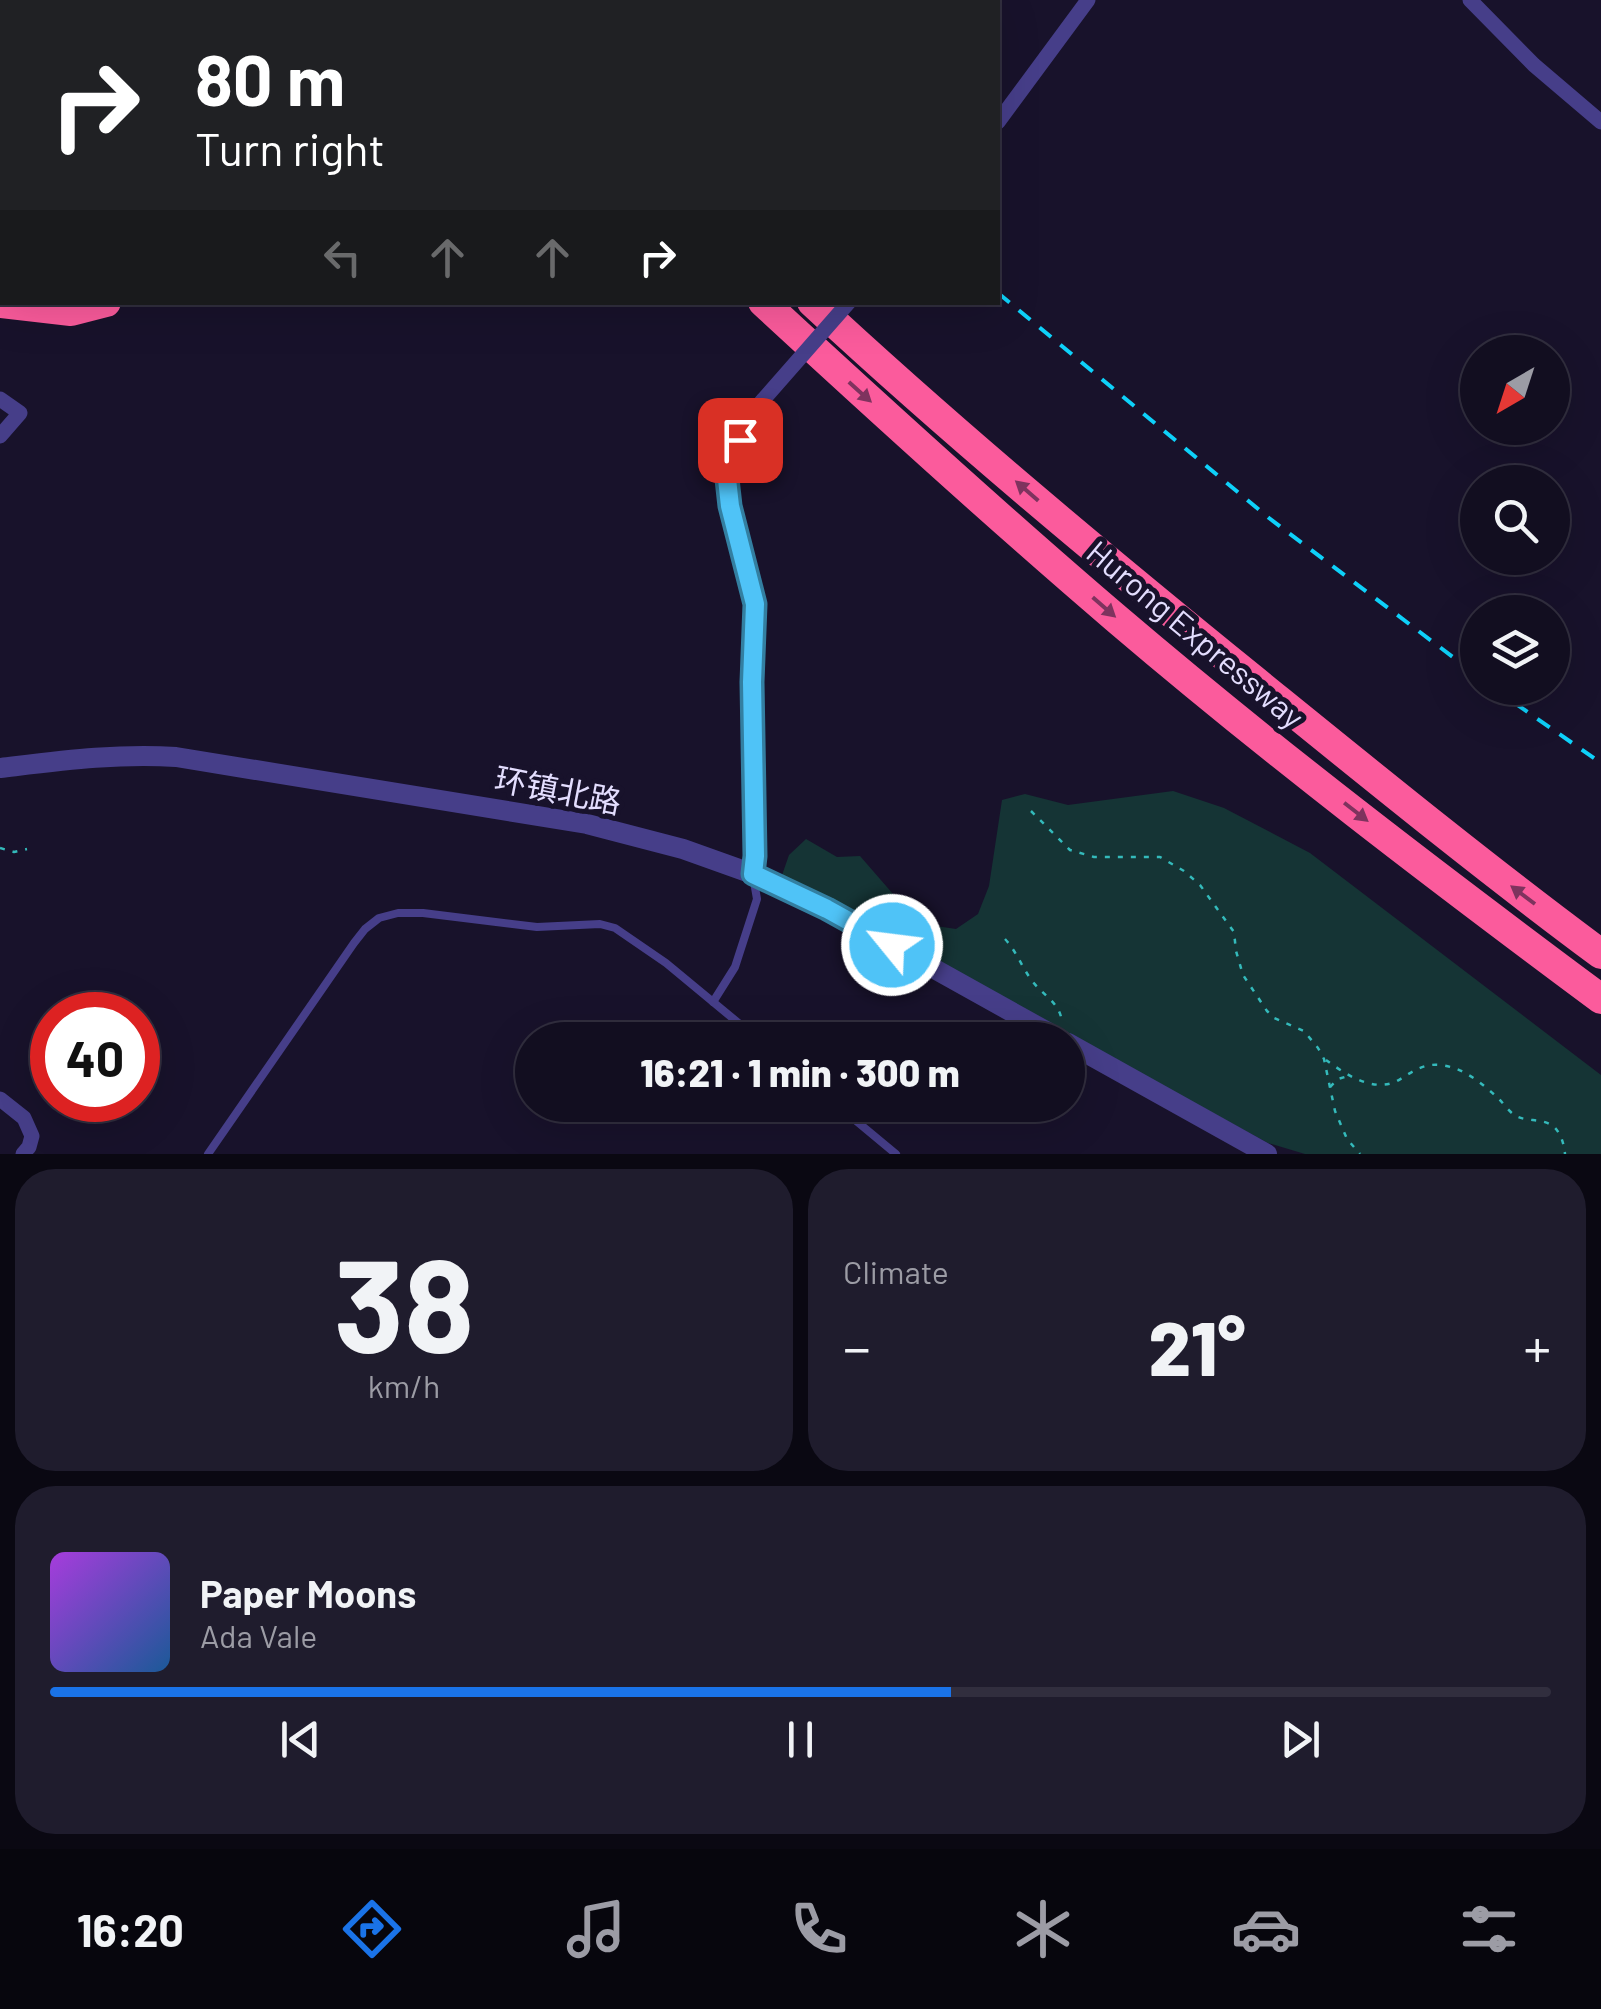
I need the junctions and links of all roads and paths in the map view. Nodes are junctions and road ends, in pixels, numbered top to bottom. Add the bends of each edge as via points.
1 (1088, 0) edge
2 (1470, 0) edge
3 (1000, 119) edge
4 (1601, 122) edge
5 (18, 305) edge
6 (95, 305) edge
7 (766, 305) edge
8 (815, 305) edge
9 (847, 305) edge
10 (0, 399) edge
11 (0, 436) edge
12 (0, 768) edge
13 (1031, 811) dead end
14 (0, 848) edge
15 (26, 849) dead end
16 (753, 874) junction
17 (1005, 939) dead end
18 (1601, 954) edge
19 (1601, 999) edge
20 (713, 1002) junction
21 (737, 1022) edge
22 (1031, 1022) edge
23 (1062, 1022) edge
24 (1085, 1052) edge
25 (1324, 1058) junction
26 (1349, 1076) junction
27 (1330, 1087) junction
28 (0, 1099) edge
29 (857, 1122) edge
30 (23, 1154) edge
31 (208, 1154) edge
32 (896, 1154) edge
33 (1267, 1154) edge
34 (1358, 1154) edge
35 (1565, 1154) edge

1 - 3 street
2 - 4 street
5 - 6 highway via 72,311
7 -> 19 highway, Hurong Expressway via 1120,622
18 -> 8 highway, Hurong Expressway via 1108,561
9 - 16 street, bridge via 754,410 726,470 755,604
10 - 11 street via 20,413
12 - 16 street, 环镇北路 via 102,756 176,757 588,824
13 - 25 path via 1080,854 1160,857 1184,871 1234,932 1243,975 1267,1011 1304,1030
14 - 15 path
16 - 20 lane via 758,898 735,967
16 - 22 street, 环镇北路
17 - 23 path via 1061,1012
20 - 21 lane
20 - 31 lane via 616,928 537,928 424,913 379,918 354,942
24 - 33 street, 环镇北路
25 - 26 path
25 - 27 path
26 - 27 path
26 - 35 path via 1383,1085 1430,1064 1457,1068 1513,1114 1551,1125
27 - 34 path
28 - 30 street via 24,1118 32,1136
29 - 32 lane

